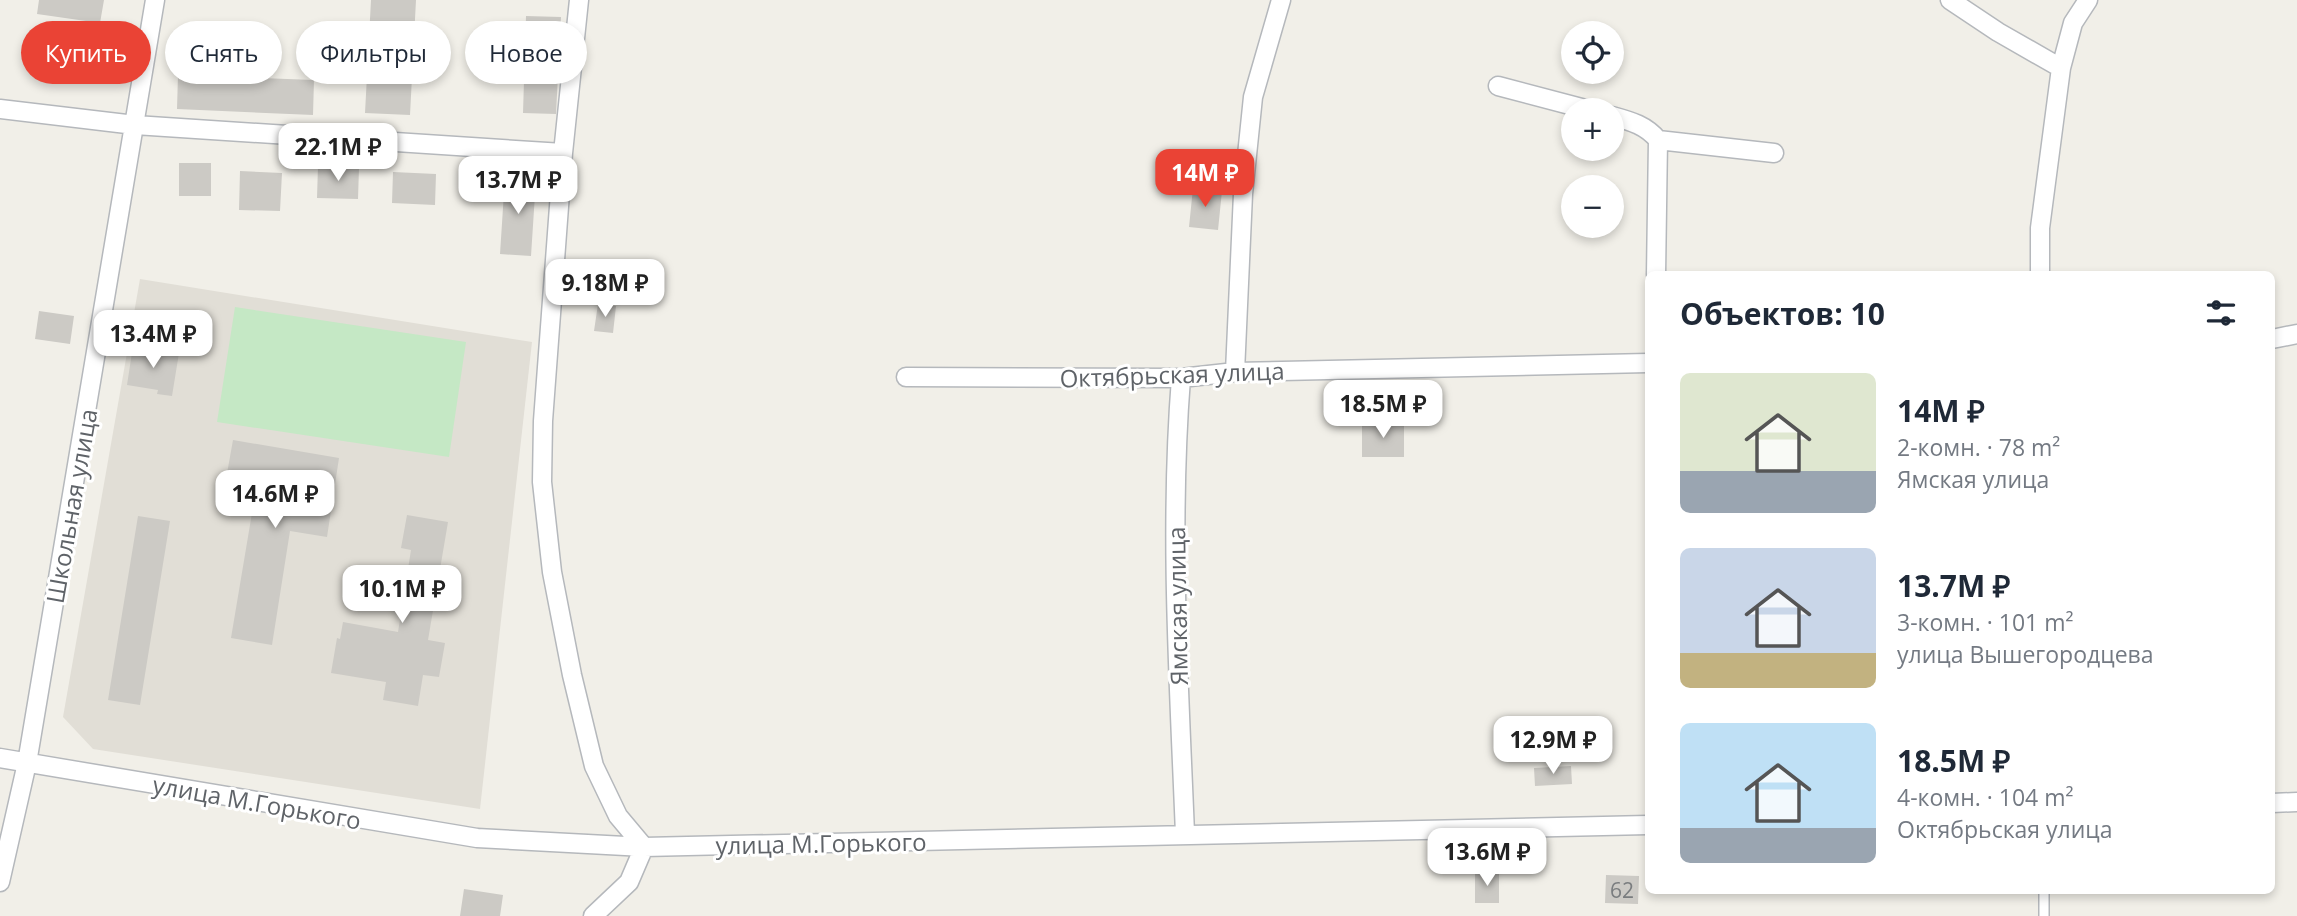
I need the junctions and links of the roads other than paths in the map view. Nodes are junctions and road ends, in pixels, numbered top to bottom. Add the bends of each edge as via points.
1 (155, 0) edge
2 (579, 0) edge
3 (1281, 0) edge
4 (1950, 0) edge
5 (2088, 0) edge
6 (2061, 68) junction
7 (1498, 86) dead end
8 (1561, 103) edge
9 (0, 109) edge
10 (1624, 119) edge
11 (135, 125) junction
12 (1658, 140) junction
13 (564, 153) junction
14 (1774, 153) dead end
15 (1656, 271) edge
16 (2040, 271) edge
17 (2297, 334) edge
18 (2275, 339) edge
19 (1645, 363) edge
20 (1234, 372) junction
21 (906, 377) dead end
22 (1181, 378) junction
23 (0, 758) edge
24 (27, 763) junction
25 (2297, 802) edge
26 (2275, 803) edge
27 (1645, 825) edge
28 (1185, 834) junction
29 (645, 847) junction
30 (0, 882) edge
31 (2044, 894) edge
32 (593, 916) edge
33 (2044, 916) edge

1 - 11 street, Школьная улица
2 - 13 street
3 - 20 street via 1253,97
4 - 6 street
5 - 6 street via 2073,23
6 - 16 street via 2040,228
7 - 8 street
9 - 11 street
10 - 12 street via 1650,130
11 - 13 street
11 - 24 street, Школьная улица
12 - 14 street
12 - 15 street
13 - 29 street via 543,421 542,482 552,572 594,766 618,816
17 - 18 street
19 - 20 street, Октябрьская улица
20 - 22 street, Октябрьская улица
21 - 22 street, Октябрьская улица
22 - 28 street, Ямская улица via 1174,555
23 - 24 street, улица М.Горького
24 - 29 street, улица М.Горького via 477,838
24 - 30 street, Школьная улица
25 - 26 street
27 - 28 street, улица М.Горького
28 - 29 street, улица М.Горького
29 - 32 street via 629,882
31 - 33 lane

